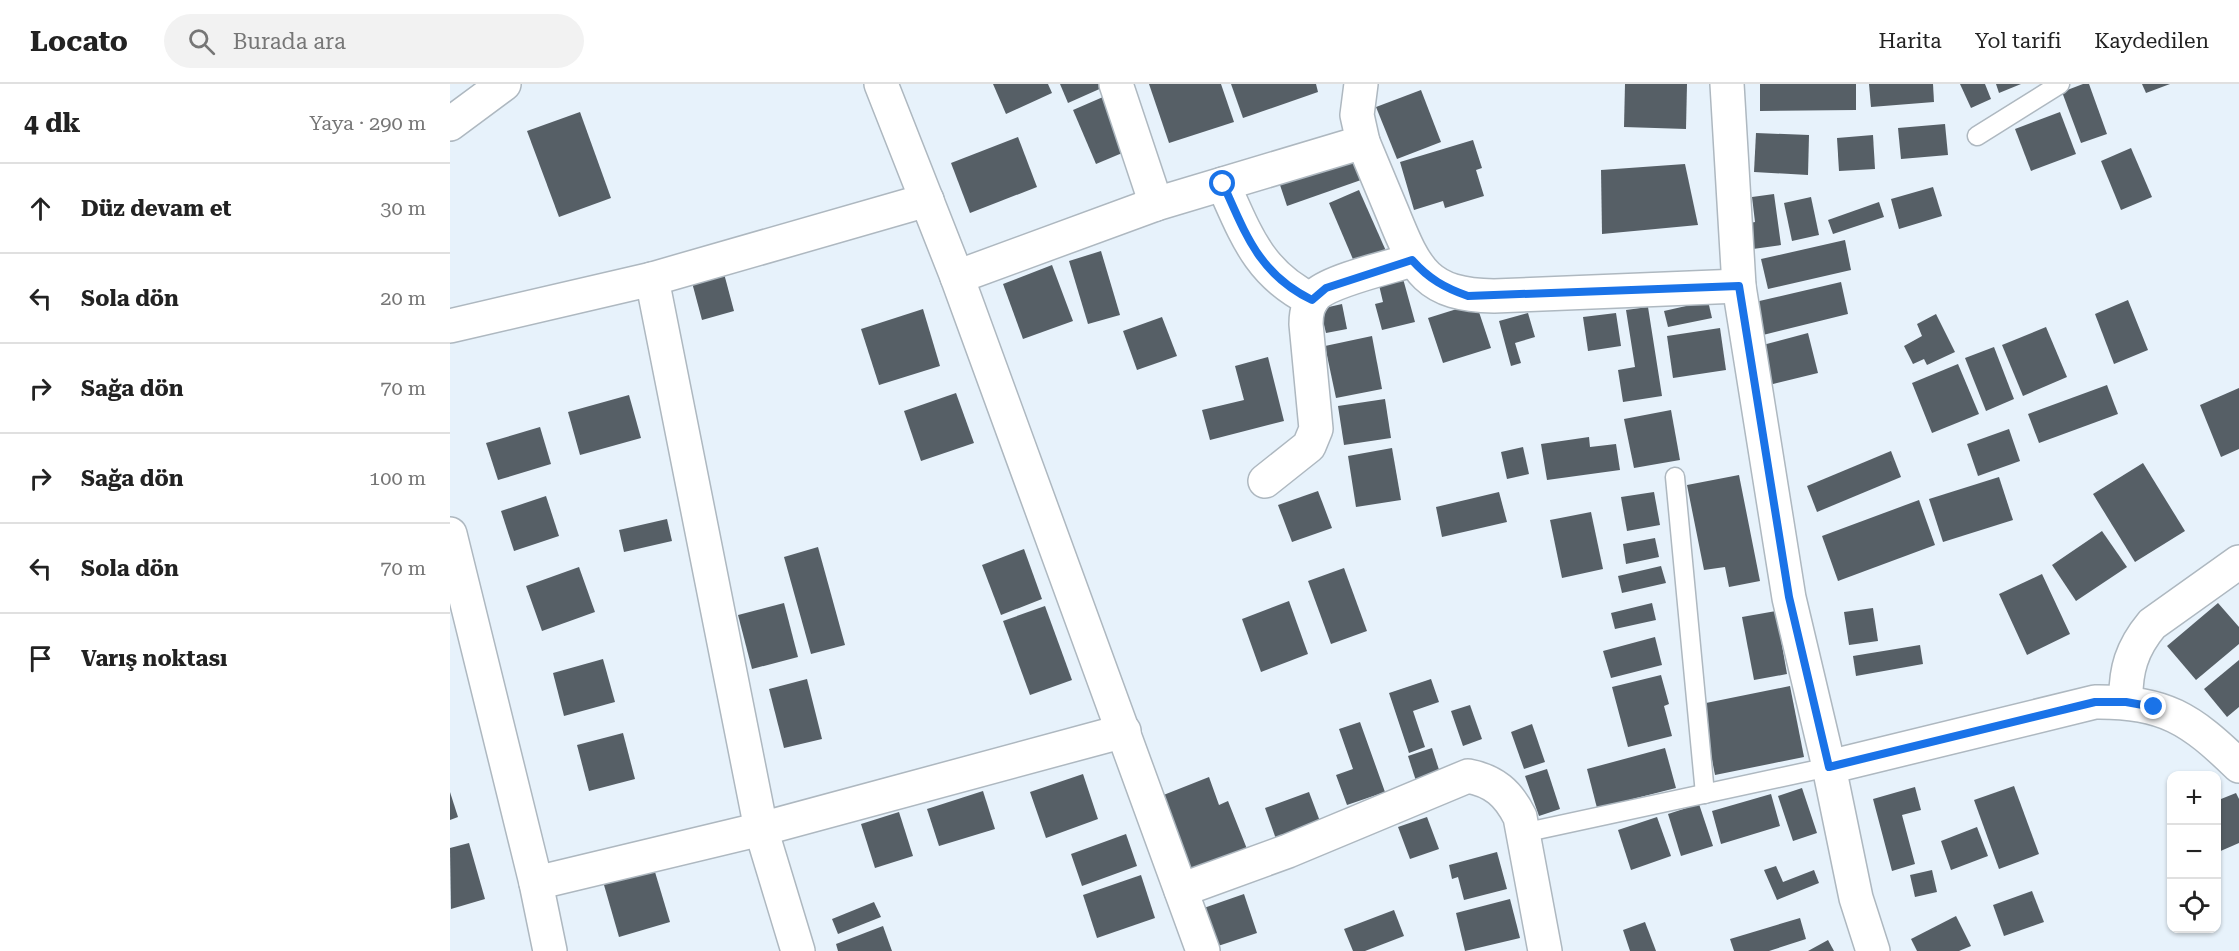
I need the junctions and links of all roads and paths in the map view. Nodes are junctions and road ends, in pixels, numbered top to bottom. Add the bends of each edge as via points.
1 (504, 84) edge
2 (881, 84) edge
3 (1116, 84) edge
4 (1361, 84) edge
5 (1727, 84) edge
6 (2060, 84) edge
7 (450, 124) edge
8 (1977, 136) dead end
9 (1363, 142) junction
10 (1223, 184) junction
11 (927, 200) junction
12 (1156, 204) junction
13 (1412, 260) junction
14 (957, 277) junction
15 (652, 279) junction
16 (1739, 286) junction
17 (1312, 300) junction
18 (450, 326) edge
19 (1675, 477) dead end
20 (1265, 481) dead end
21 (450, 534) edge
22 (2239, 562) edge
23 (459, 605) edge
24 (2126, 702) junction
25 (1124, 731) junction
26 (2239, 766) edge
27 (1829, 767) junction
28 (1705, 794) junction
29 (760, 829) junction
30 (1523, 833) junction
31 (536, 883) junction
32 (1181, 890) junction
33 (550, 951) edge
34 (798, 951) edge
35 (1203, 951) edge
36 (1545, 951) edge
37 (1873, 951) edge

1 - 7 street
2 - 11 street
3 - 12 street
4 - 9 street via 1357,115
5 - 16 street
6 - 8 lane
9 - 10 street
9 - 13 street
10 - 12 street
10 - 17 street via 1263,265 1294,292
11 - 14 street
11 - 15 street
12 - 14 street
13 - 16 street via 1447,289 1468,296
13 - 17 street via 1326,288
14 - 25 street
15 - 18 street
15 - 29 street
16 - 27 street via 1789,597
17 - 20 street via 1306,324 1316,429 1309,446
19 - 28 lane
21 - 23 street
22 - 24 street via 2152,624 2142,636 2128,664
23 - 31 street
24 - 26 street via 2154,707 2187,721
24 - 27 street via 2095,702
25 - 29 street
25 - 32 street
27 - 28 lane
27 - 37 street via 1856,898
28 - 30 lane
29 - 31 street
29 - 34 street
30 - 32 street via 1520,817 1501,789 1468,776
30 - 36 street
31 - 33 street
32 - 35 street

